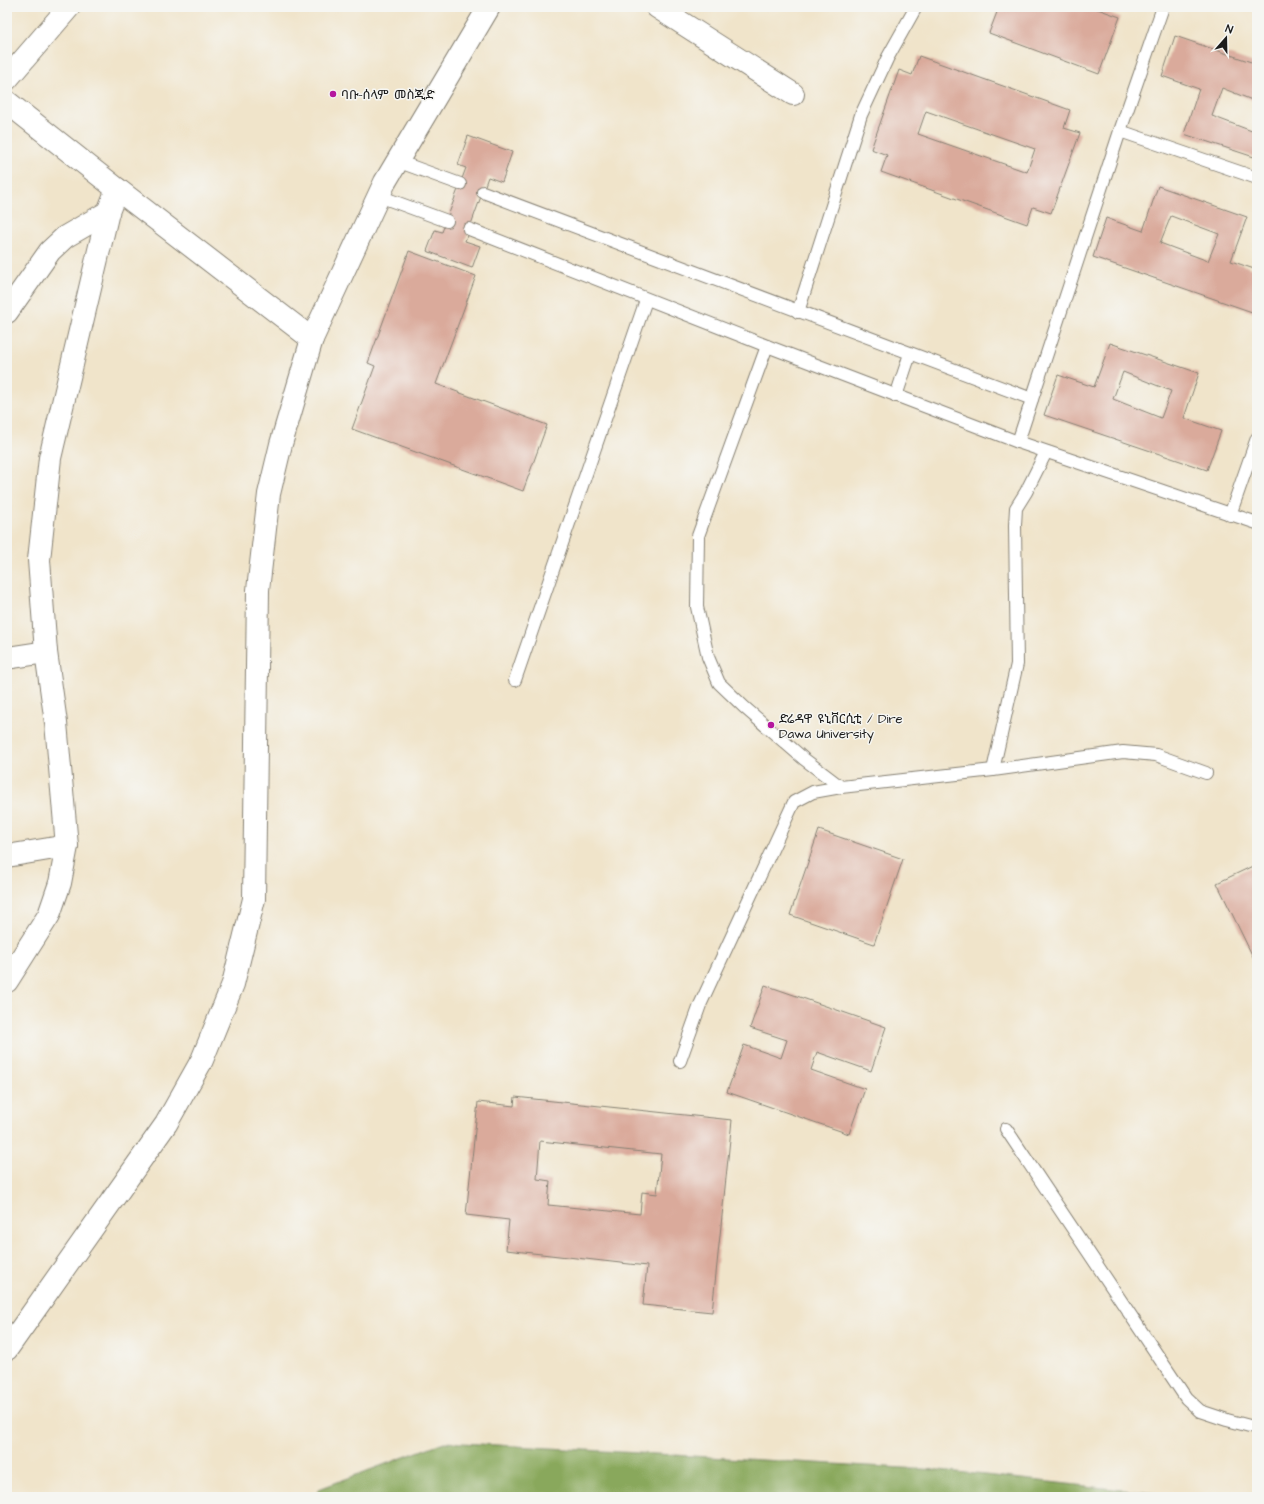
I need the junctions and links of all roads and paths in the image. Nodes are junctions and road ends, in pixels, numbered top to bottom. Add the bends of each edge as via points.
1 (69, 7) edge
2 (489, 7) edge
3 (656, 7) edge
4 (916, 7) edge
5 (1163, 7) edge
6 (7, 79) edge
7 (793, 94) dead end
8 (7, 102) edge
9 (1120, 131) junction
10 (397, 161) junction
11 (1257, 178) edge
12 (460, 184) dead end
13 (117, 189) junction
14 (483, 192) dead end
15 (379, 196) junction
16 (108, 212) junction
17 (447, 221) dead end
18 (469, 229) dead end
19 (646, 300) junction
20 (7, 312) edge
21 (798, 312) junction
22 (312, 339) junction
23 (767, 346) junction
24 (910, 354) junction
25 (896, 396) junction
26 (1032, 399) junction
27 (1257, 438) edge
28 (1018, 442) junction
29 (1046, 452) junction
30 (1230, 515) junction
31 (1257, 523) edge
32 (46, 652) junction
33 (7, 658) edge
34 (515, 680) dead end
35 (993, 770) junction
36 (1206, 772) dead end
37 (841, 787) junction
38 (67, 846) junction
39 (7, 856) edge
40 (7, 981) edge
41 (680, 1061) dead end
42 (1006, 1129) dead end
43 (7, 1349) edge
44 (1257, 1428) edge

1 - 6 street
2 - 10 street
3 - 7 street
4 - 21 lane via 888,57 861,115
5 - 9 lane
8 - 13 street
9 - 11 lane
9 - 26 lane
10 - 12 lane
10 - 15 street
13 - 16 street
13 - 22 street
14 - 21 lane
15 - 17 lane
15 - 22 street
16 - 20 street via 66,237 50,251
16 - 32 street via 50,458 39,560
18 - 19 lane
19 - 23 lane
19 - 34 lane
21 - 24 lane
22 - 43 street via 268,494 258,590 254,898 233,984 202,1060 166,1124
23 - 25 lane
23 - 37 lane via 698,536 697,607 708,657 719,683 744,707
24 - 25 lane
24 - 26 lane
25 - 28 lane
26 - 28 lane
27 - 30 lane
28 - 29 lane
29 - 30 lane
29 - 35 lane via 1016,508 1017,664
30 - 31 lane
32 - 33 street
32 - 38 street via 56,723
35 - 36 lane via 1123,752 1156,755
35 - 37 lane
37 - 41 lane via 813,792 794,802 700,1005
38 - 39 street
38 - 40 street via 60,883 49,915
42 - 44 lane via 1186,1398 1200,1411

